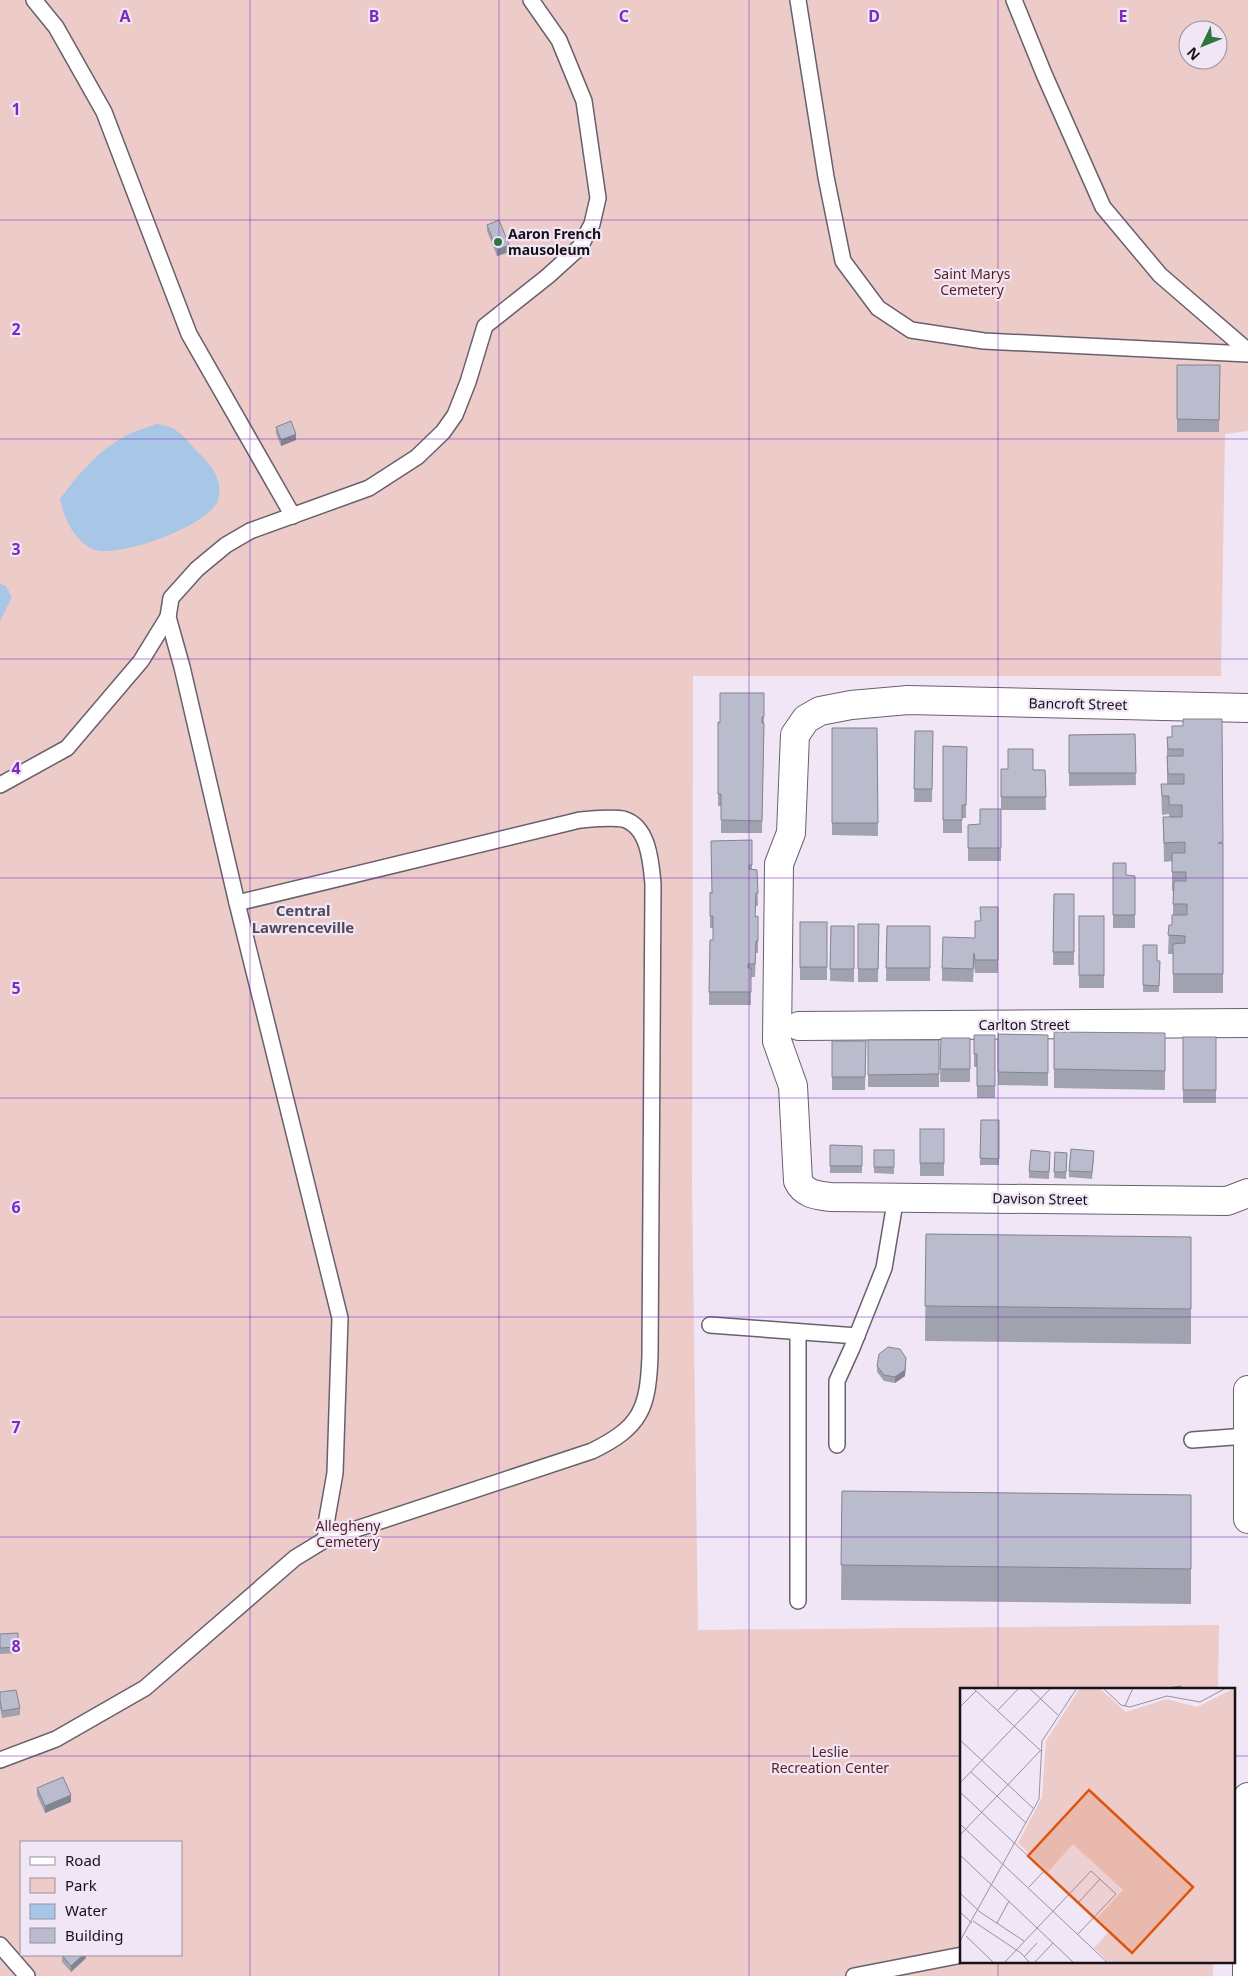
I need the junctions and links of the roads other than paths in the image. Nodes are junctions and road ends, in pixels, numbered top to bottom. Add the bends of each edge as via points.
1 (34, 0) edge
2 (531, 0) edge
3 (798, 0) edge
4 (1014, 0) edge
5 (1248, 353) edge
6 (293, 516) junction
7 (168, 617) junction
8 (1248, 708) edge
9 (0, 785) edge
10 (237, 903) junction
11 (1248, 1023) edge
12 (799, 1026) dead end
13 (1248, 1192) edge
14 (830, 1197) joint
15 (896, 1197) junction
16 (710, 1325) dead end
17 (798, 1332) junction
18 (857, 1336) junction
19 (1248, 1390) edge
20 (1247, 1436) edge
21 (1192, 1440) dead end
22 (837, 1445) dead end
23 (1248, 1519) edge
24 (326, 1539) junction
25 (798, 1601) dead end
26 (0, 1760) edge
27 (1248, 1797) edge
28 (1240, 1901) edge
29 (0, 1945) edge
30 (960, 1955) edge
31 (27, 1976) edge
32 (854, 1976) edge
33 (1247, 1976) edge

1 - 6 lane via 56,27 104,112 189,334
2 - 6 lane via 559,40 584,101 598,198 592,224 580,247 485,326 468,382 455,414 443,432 417,457 369,488
3 - 5 lane via 843,261 878,308 911,330 984,341
4 - 5 lane via 1104,207 1160,275
6 - 7 lane via 250,531 226,545 197,569 171,598
7 - 9 lane via 142,660 67,748
7 - 10 lane
8 - 14 street, Bancroft Street via 908,700 851,705 820,711 806,719 795,735 791,833 779,864 777,1041 793,1086 798,1181 809,1193
10 - 24 lane via 340,1318 335,1472
10 - 24 lane via 580,820 624,819 642,834 651,861 650,1356 645,1401 635,1422 616,1439 592,1451
11 - 12 street, Carlton Street
13 - 15 street, Davison Street via 1226,1201
14 - 15 street, Davison Street
15 - 18 lane via 884,1268
16 - 17 lane
17 - 18 lane
17 - 25 lane
18 - 22 lane via 837,1380
19 - 20 street
20 - 21 lane
20 - 23 street
24 - 26 lane via 295,1558 145,1688 56,1739
27 - 28 street
28 - 33 street
29 - 31 lane
30 - 32 lane

